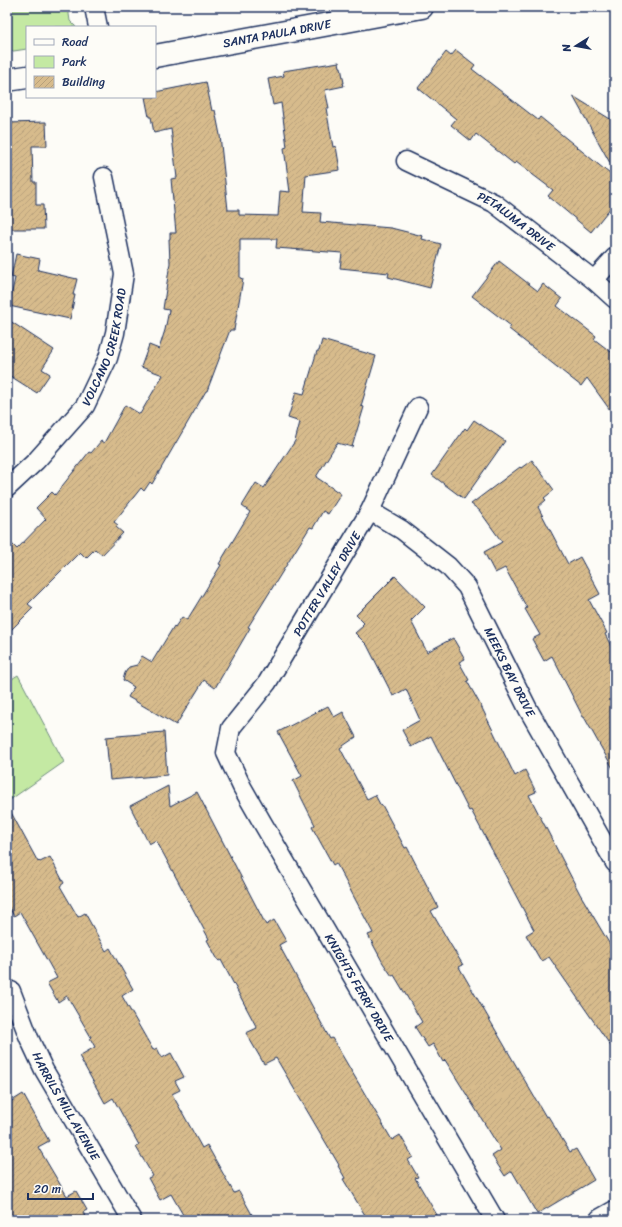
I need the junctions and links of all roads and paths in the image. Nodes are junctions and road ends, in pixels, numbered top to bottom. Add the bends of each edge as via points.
1 (94, 7) edge
2 (422, 7) edge
3 (98, 26) edge
4 (156, 56) edge
5 (26, 77) edge
6 (7, 80) edge
7 (406, 161) dead end
8 (104, 177) dead end
9 (615, 257) edge
10 (594, 280) junction
11 (615, 299) edge
12 (418, 407) dead end
13 (7, 488) edge
14 (370, 511) junction
15 (226, 753) joint
16 (615, 863) edge
17 (7, 990) edge
18 (615, 1212) edge
19 (132, 1220) edge
20 (495, 1220) edge
21 (601, 1220) edge

1 - 3 street
2 - 4 street, SANTA PAULA DRIVE
5 - 6 street
7 - 10 street, PETALUMA DRIVE via 494,203
8 - 13 street, VOLCANO CREEK ROAD via 124,274 115,333 108,358 85,406
9 - 10 street
10 - 11 street, PETALUMA DRIVE
12 - 14 street, POTTER VALLEY DRIVE
14 - 15 street, POTTER VALLEY DRIVE via 267,683 231,728
14 - 16 street, MEEKS BAY DRIVE via 402,530 448,566 467,587 528,709
15 - 20 street, KNIGHTS FERRY DRIVE via 252,804
17 - 19 street, HARRILS MILL AVENUE via 11,991 44,1070
18 - 21 street

